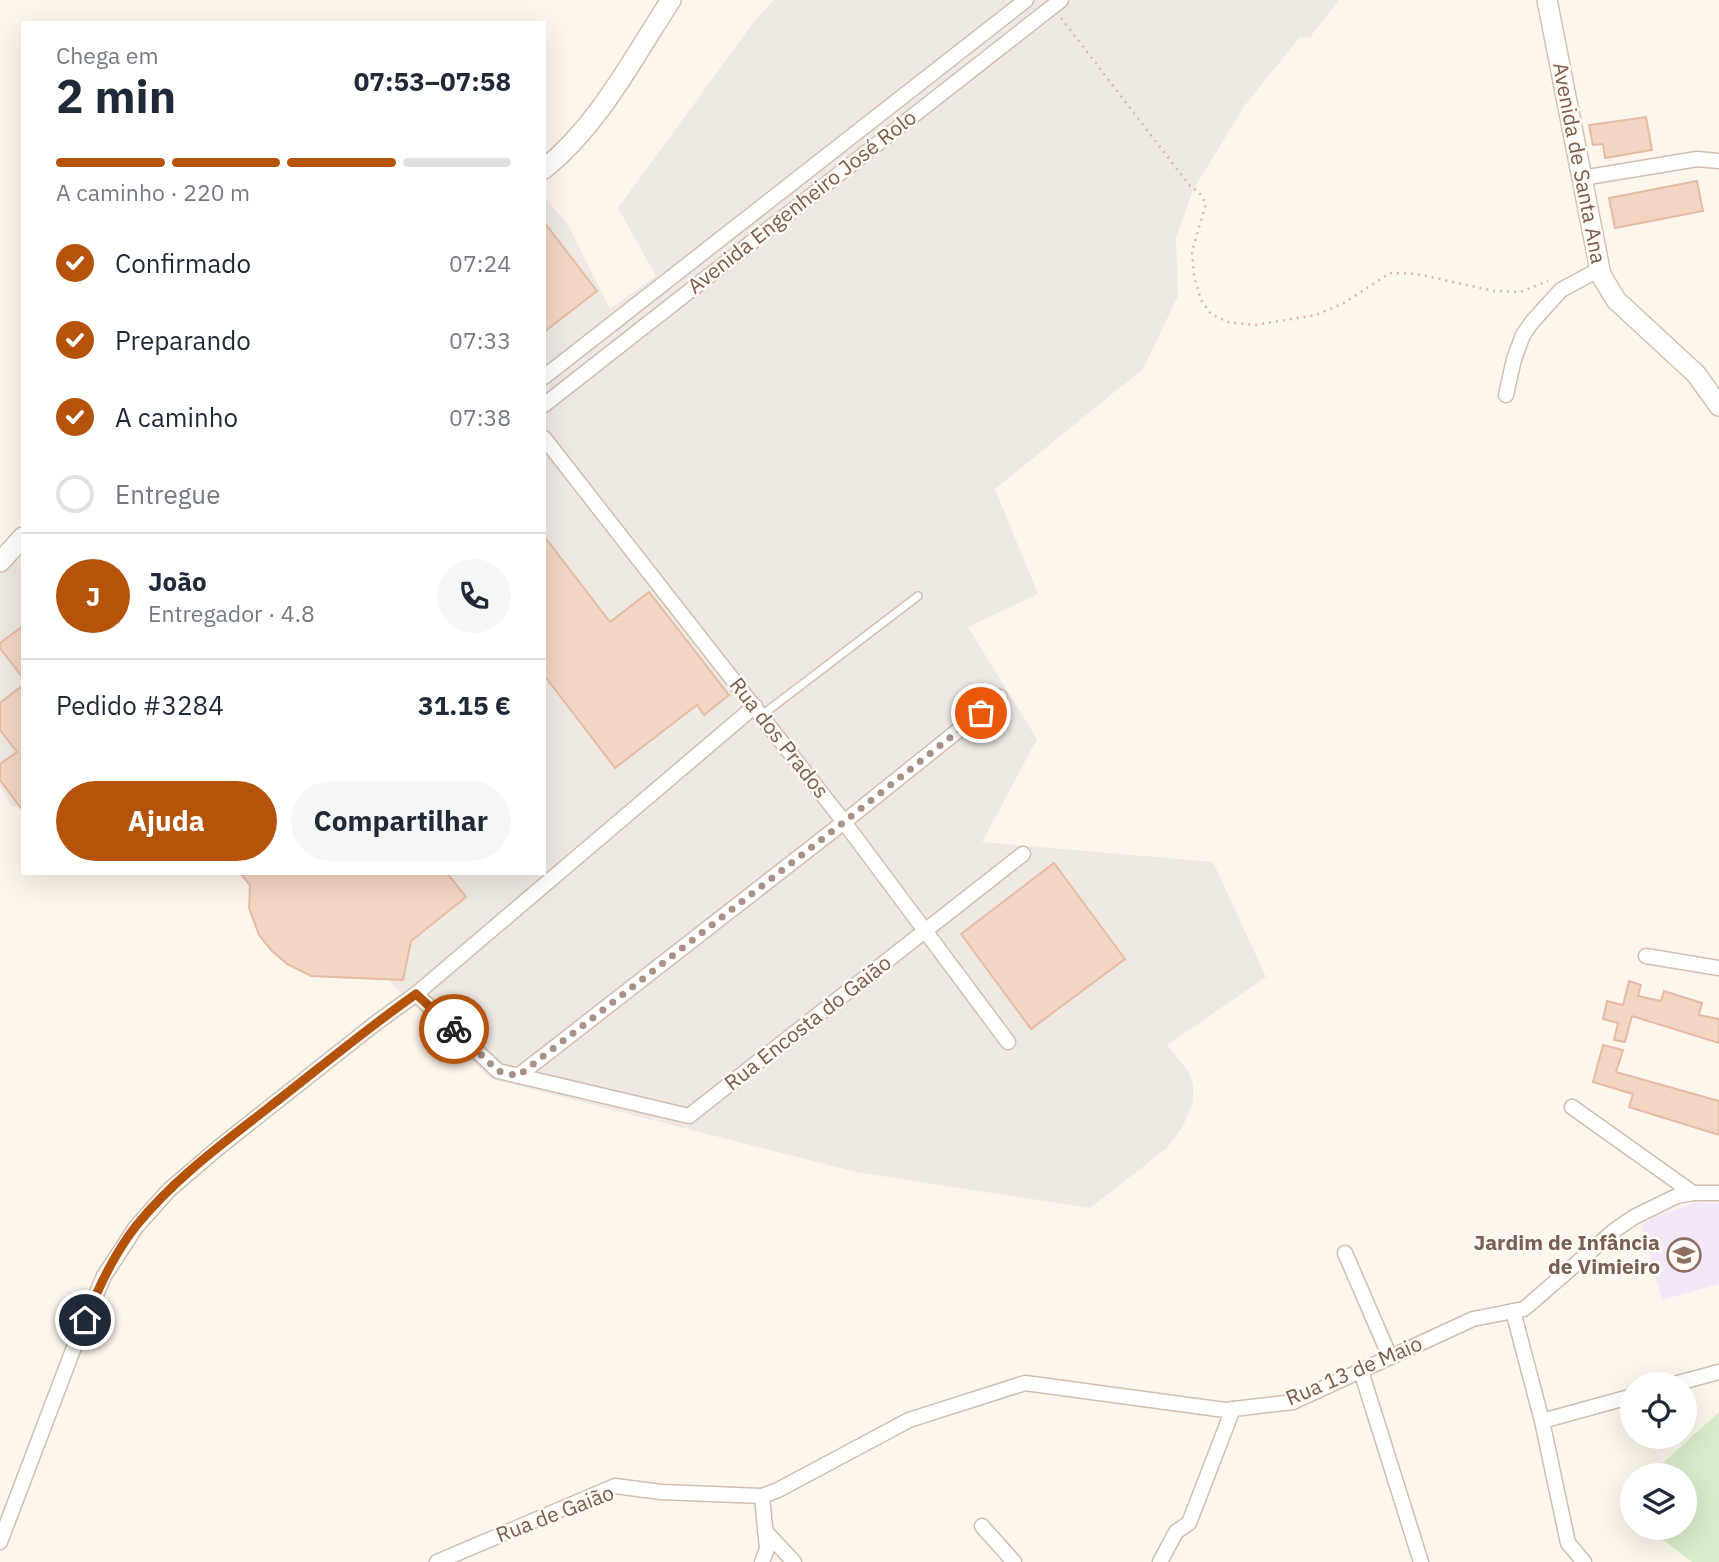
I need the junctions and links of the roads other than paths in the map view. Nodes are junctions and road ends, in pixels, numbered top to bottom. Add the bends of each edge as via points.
1 (671, 0) edge
2 (1026, 0) edge
3 (1547, 0) edge
4 (1056, 3) edge
5 (1719, 161) edge
6 (546, 167) edge
7 (1582, 178) junction
8 (1600, 269) junction
9 (546, 375) edge
10 (1506, 396) dead end
11 (546, 403) edge
12 (1719, 407) edge
13 (546, 441) edge
14 (21, 539) edge
15 (0, 562) edge
16 (918, 596) dead end
17 (1000, 697) dead end
18 (758, 710) junction
19 (844, 822) junction
20 (1023, 855) dead end
21 (926, 931) junction
22 (1646, 956) dead end
23 (1719, 968) edge
24 (416, 994) junction
25 (1008, 1042) dead end
26 (518, 1076) junction
27 (1572, 1107) dead end
28 (1693, 1193) junction
29 (1719, 1193) edge
30 (1345, 1253) dead end
31 (1513, 1311) junction
32 (1390, 1357) junction
33 (1361, 1371) junction
34 (1719, 1371) edge
35 (1697, 1377) edge
36 (1620, 1400) edge
37 (1233, 1409) junction
38 (1542, 1421) junction
39 (762, 1496) junction
40 (982, 1526) dead end
41 (765, 1531) junction
42 (0, 1542) edge
43 (438, 1562) edge
44 (762, 1562) edge
45 (794, 1562) edge
46 (1013, 1562) edge
47 (1160, 1562) edge
48 (1421, 1562) edge
49 (1584, 1562) edge

1 - 6 street via 595,116
2 - 9 street, Avenida Engenheiro José Rolo
3 - 7 street, Avenida de Santa Ana
4 - 11 street, Avenida Engenheiro José Rolo
5 - 7 street via 1697,159
7 - 8 street, Avenida de Santa Ana
8 - 10 street via 1561,290 1532,322 1514,359
8 - 12 street, Avenida de Santa Ana via 1616,300 1696,374
13 - 18 street, Rua dos Prados
14 - 15 street
16 - 18 lane
17 - 19 street
18 - 19 street, Rua dos Prados
18 - 24 street
19 - 21 street, Rua dos Prados
19 - 26 street
20 - 21 street, Rua Encosta do Gaião
21 - 25 street, Rua dos Prados
21 - 26 street, Rua Encosta do Gaião via 689,1116
22 - 23 street
24 - 26 street via 498,1071
24 - 42 street via 218,1148 135,1227 104,1276
27 - 28 street
28 - 29 street, Rua 13 de Maio
28 - 31 street, Rua 13 de Maio via 1634,1217 1524,1309
30 - 32 street
31 - 32 street, Rua 13 de Maio via 1473,1319
31 - 38 street
32 - 33 street, Rua 13 de Maio
33 - 37 street, Rua 13 de Maio via 1293,1402
33 - 48 street
34 - 35 street
36 - 38 street
37 - 39 street, Rua 13 de Maio via 1025,1383 909,1420
37 - 47 street via 1189,1523 1176,1532
38 - 49 street via 1568,1543
39 - 41 street
39 - 43 street, Rua de Gaião via 615,1486
40 - 46 street
41 - 44 street via 767,1549
41 - 45 street

